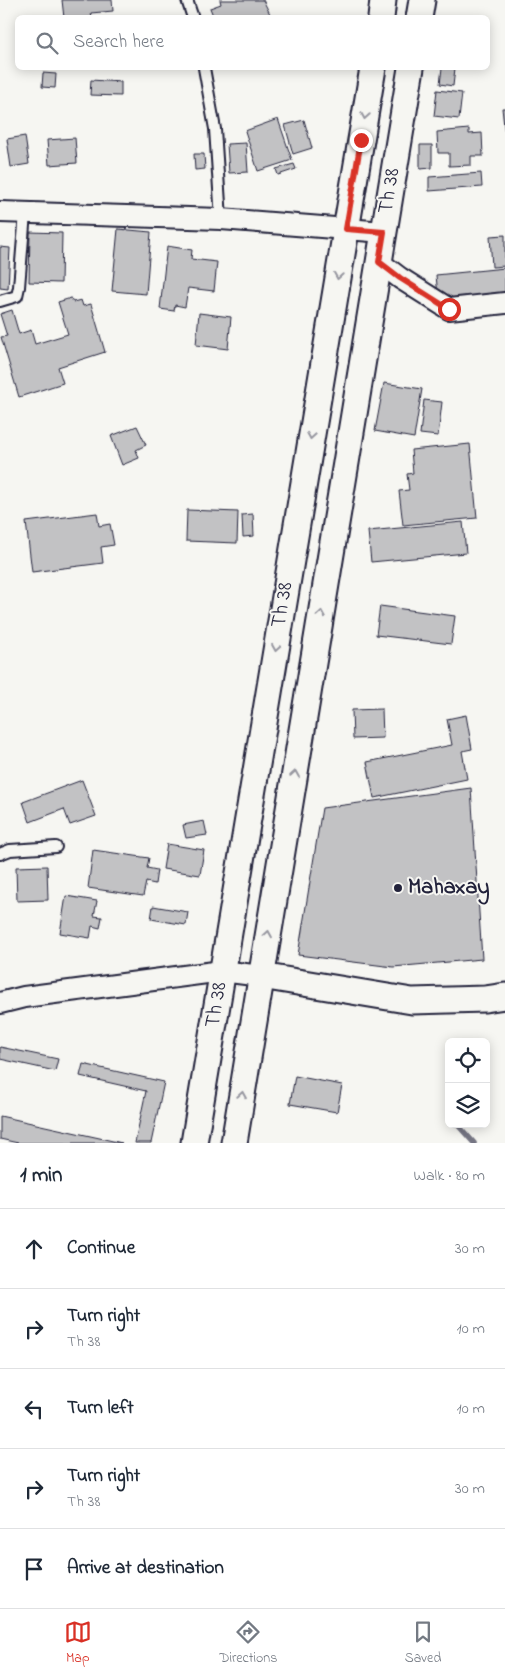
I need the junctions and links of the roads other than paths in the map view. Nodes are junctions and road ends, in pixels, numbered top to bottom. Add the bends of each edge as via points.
1 (187, 0) edge
2 (383, 0) edge
3 (422, 0) edge
4 (191, 15) edge
5 (380, 15) edge
6 (420, 15) edge
7 (204, 70) edge
8 (372, 70) edge
9 (411, 70) edge
10 (0, 212) edge
11 (24, 213) junction
12 (221, 219) junction
13 (346, 229) junction
14 (384, 232) junction
15 (379, 262) junction
16 (0, 301) edge
17 (505, 303) edge
18 (56, 846) dead end
19 (0, 854) edge
20 (222, 971) junction
21 (261, 976) junction
22 (505, 996) edge
23 (0, 1002) edge
24 (194, 1143) edge
25 (234, 1143) edge

1 - 4 lane
2 - 5 street
3 - 6 street
7 - 12 lane via 215,129
8 -> 13 street, Th 38
9 - 14 street, Th 38
10 - 11 street
11 - 12 street
11 - 16 lane via 17,296
12 - 13 street
13 - 14 street
13 -> 20 street, Th 38
14 - 15 street, Th 38
15 - 17 street via 449,309
21 -> 15 street, Th 38
18 - 19 lane via 10,850
20 - 21 street
20 - 23 street
20 - 24 street, Th 38
21 - 22 street via 412,1001
25 -> 21 street, Th 38

